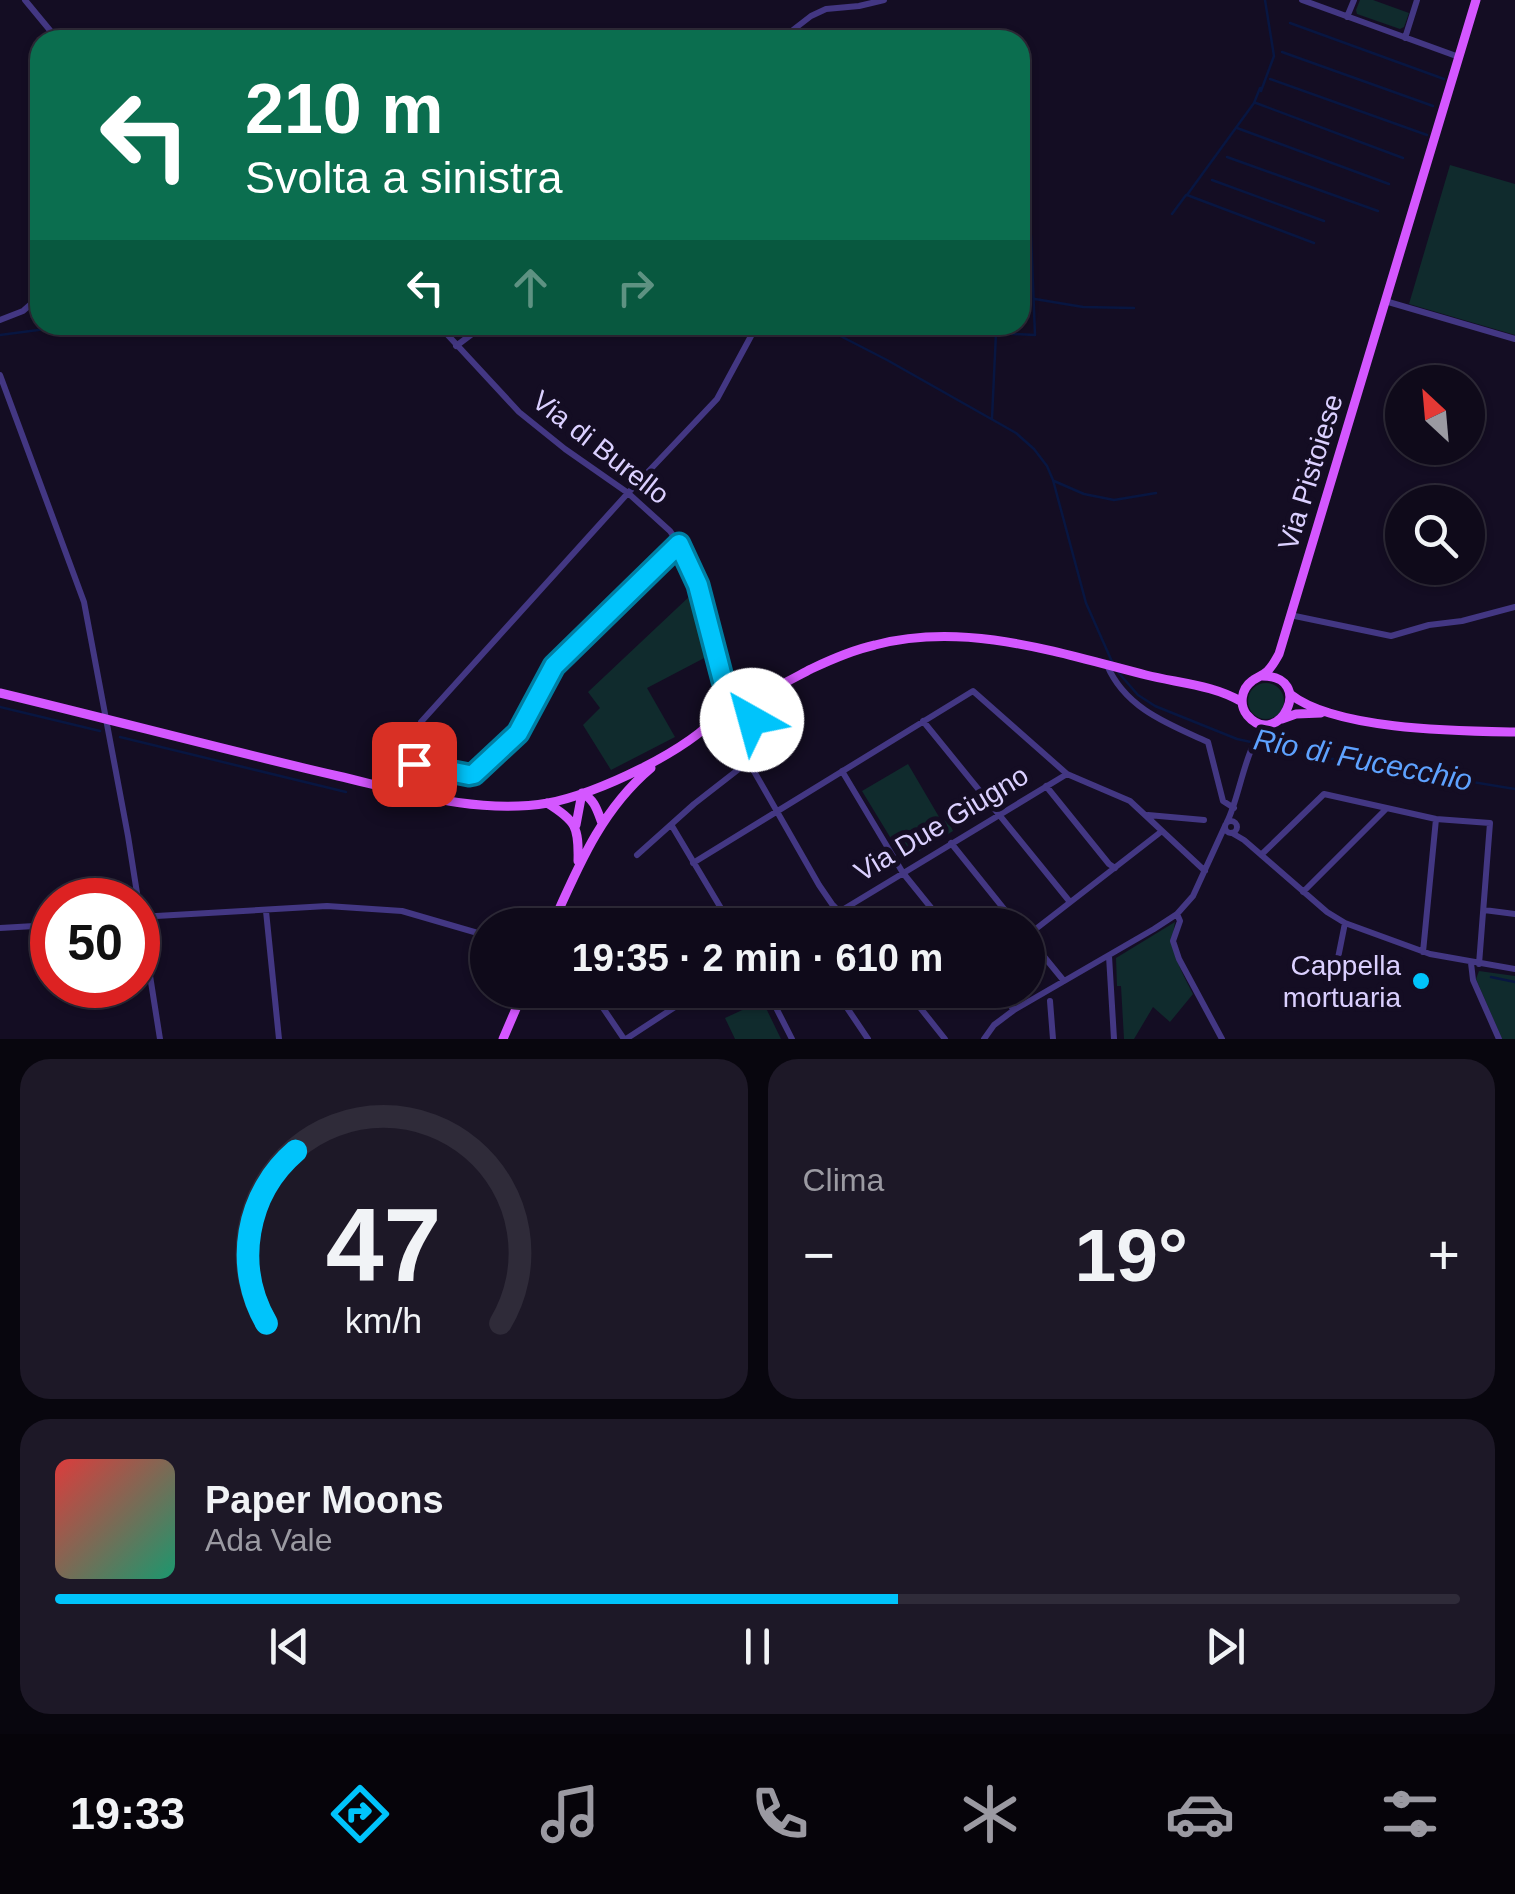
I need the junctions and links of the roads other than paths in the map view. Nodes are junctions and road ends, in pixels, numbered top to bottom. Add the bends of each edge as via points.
1 (25, 0) edge
2 (884, 0) edge
3 (1302, 0) edge
4 (1354, 0) edge
5 (1417, 0) edge
6 (1476, 0) edge
7 (1348, 17) junction
8 (50, 30) edge
9 (793, 30) edge
10 (1405, 38) junction
11 (1458, 57) junction
12 (1384, 300) junction
13 (30, 304) edge
14 (0, 320) edge
15 (445, 335) edge
16 (471, 335) edge
17 (751, 335) edge
18 (1515, 339) edge
19 (456, 346) junction
20 (0, 375) edge
21 (628, 493) junction
22 (679, 544) junction
23 (1515, 607) edge
24 (1290, 615) junction
25 (1278, 657) junction
26 (1104, 664) junction
27 (1262, 676) junction
28 (723, 681) junction
29 (1246, 686) junction
30 (1204, 687) junction
31 (1287, 689) junction
32 (0, 693) edge
33 (768, 693) junction
34 (738, 699) junction
35 (1242, 702) junction
36 (722, 709) junction
37 (1329, 713) junction
38 (1248, 716) junction
39 (106, 718) junction
40 (752, 718) junction
41 (923, 721) junction
42 (1276, 722) junction
43 (704, 730) junction
44 (729, 730) junction
45 (1515, 732) edge
46 (1255, 738) junction
47 (744, 750) junction
48 (671, 751) junction
49 (748, 762) junction
50 (411, 763) junction
51 (842, 771) junction
52 (1068, 774) junction
53 (1046, 786) junction
54 (404, 792) junction
55 (582, 794) junction
56 (547, 803) junction
57 (1234, 808) junction
58 (1387, 808) junction
59 (777, 811) junction
60 (999, 814) junction
61 (1147, 815) junction
62 (1436, 819) junction
63 (1204, 820) dead end
64 (602, 823) junction
65 (576, 826) junction
66 (672, 826) junction
67 (1231, 828) junction
68 (1162, 831) junction
69 (952, 843) junction
70 (637, 855) dead end
71 (1262, 856) junction
72 (694, 863) junction
73 (578, 868) junction
74 (1115, 868) junction
75 (1205, 871) junction
76 (903, 873) junction
77 (133, 878) edge
78 (1303, 892) junction
79 (1070, 902) junction
80 (560, 908) edge
81 (721, 908) edge
82 (836, 908) edge
83 (846, 908) edge
84 (932, 908) edge
85 (1004, 908) edge
86 (266, 910) junction
87 (1484, 910) junction
88 (1176, 914) junction
89 (1515, 914) edge
90 (160, 916) edge
91 (1045, 922) edge
92 (1345, 923) junction
93 (30, 926) edge
94 (0, 928) edge
95 (470, 931) edge
96 (1423, 952) junction
97 (1108, 956) junction
98 (1045, 957) edge
99 (1475, 963) junction
100 (1515, 969) edge
101 (1335, 973) dead end
102 (1064, 981) junction
103 (1050, 1001) dead end
104 (155, 1008) edge
105 (517, 1008) edge
106 (604, 1008) edge
107 (673, 1008) edge
108 (776, 1008) edge
109 (847, 1008) edge
110 (921, 1008) edge
111 (1014, 1010) joint
112 (160, 1039) edge
113 (279, 1039) edge
114 (504, 1039) edge
115 (625, 1039) edge
116 (792, 1039) edge
117 (868, 1039) edge
118 (946, 1039) edge
119 (984, 1039) edge
120 (1053, 1039) edge
121 (1114, 1039) edge
122 (1222, 1039) edge
123 (1500, 1039) edge

1 - 8 street
2 - 9 street via 826,9
3 - 7 street
4 - 7 street
5 - 10 street
6 - 11 main road, Via Pistoiese
7 - 10 street
10 - 11 street
11 - 12 main road, Via Pistoiese
12 - 18 street
12 - 24 main road, Via Pistoiese
13 - 14 street
15 - 19 street, Via di Burello
16 - 19 street
17 - 21 street via 716,398
19 - 21 street, Via di Burello via 542,432
20 - 39 street via 84,602
21 - 22 street, Via di Burello
21 - 50 street via 421,722
22 - 28 street, Via di Burello via 698,585
22 - 50 street via 554,666 518,733 474,774
23 - 24 street via 1391,636
24 - 25 main road, Via Pistoiese
25 - 27 main road, Via Pistoiese
25 - 31 main road
26 - 30 main road
26 - 33 main road via 982,638 920,636 846,654
26 - 57 street via 1145,711 1208,742 1223,801
27 - 29 main road
27 - 31 main road
28 - 34 street, Via di Burello
28 - 36 street, Via di Burello
29 - 30 main road
29 - 35 main road
30 - 35 main road
31 - 37 main road
31 - 42 main road via 1289,708
32 - 39 main road
33 - 34 main road
33 - 40 main road
34 - 36 main road
34 - 40 main road via 749,704
35 - 38 main road
36 - 43 main road
36 - 44 main road
37 - 42 main road
37 - 45 main road via 1436,730
38 - 42 main road
38 - 46 street
39 - 54 main road
39 - 77 street
40 - 44 main road via 740,731
40 - 47 street
41 - 51 street
41 - 52 street via 975,691
41 - 60 street
42 - 46 street
43 - 44 main road
43 - 48 main road
44 - 47 street
46 - 57 street
47 - 49 street
48 - 55 main road
48 - 64 main road via 638,778
49 - 59 street
49 - 66 street
50 - 54 street
51 - 59 street
51 - 76 street
52 - 53 street, Via Due Giugno
52 - 61 street
53 - 60 street, Via Due Giugno
53 - 74 street
54 - 56 main road via 470,804
55 - 56 main road
55 - 64 main road via 596,804
55 - 65 main road
56 - 65 main road
57 - 67 street
58 - 62 street
58 - 71 street via 1324,794
58 - 78 street
59 - 72 street
59 - 82 street
60 - 69 street, Via Due Giugno
60 - 79 street
61 - 63 street
61 - 68 street
62 - 87 street via 1490,823
62 - 96 street
64 - 73 main road
65 - 73 main road
66 - 70 street
66 - 72 street
67 - 71 street
67 - 75 street
68 - 74 street
68 - 75 street
69 - 76 street, Via Due Giugno
69 - 85 street
71 - 78 street
72 - 81 street
73 - 80 main road
74 - 79 street
75 - 88 street
76 - 83 street, Via Due Giugno
76 - 84 street
78 - 92 street
79 - 91 street
86 - 90 street
86 - 95 street via 402,911
86 - 113 street
87 - 89 street
87 - 99 street
88 - 97 street
88 - 122 street via 1173,941
92 - 96 street
92 - 101 street
93 - 94 street
96 - 99 street
97 - 102 street
97 - 121 street
98 - 102 street
99 - 100 street
99 - 123 street via 1474,980
102 - 111 street
103 - 120 street
104 - 112 street
105 - 114 main road
106 - 115 street
107 - 115 street
108 - 116 street
109 - 117 street
110 - 118 street
111 - 119 street

